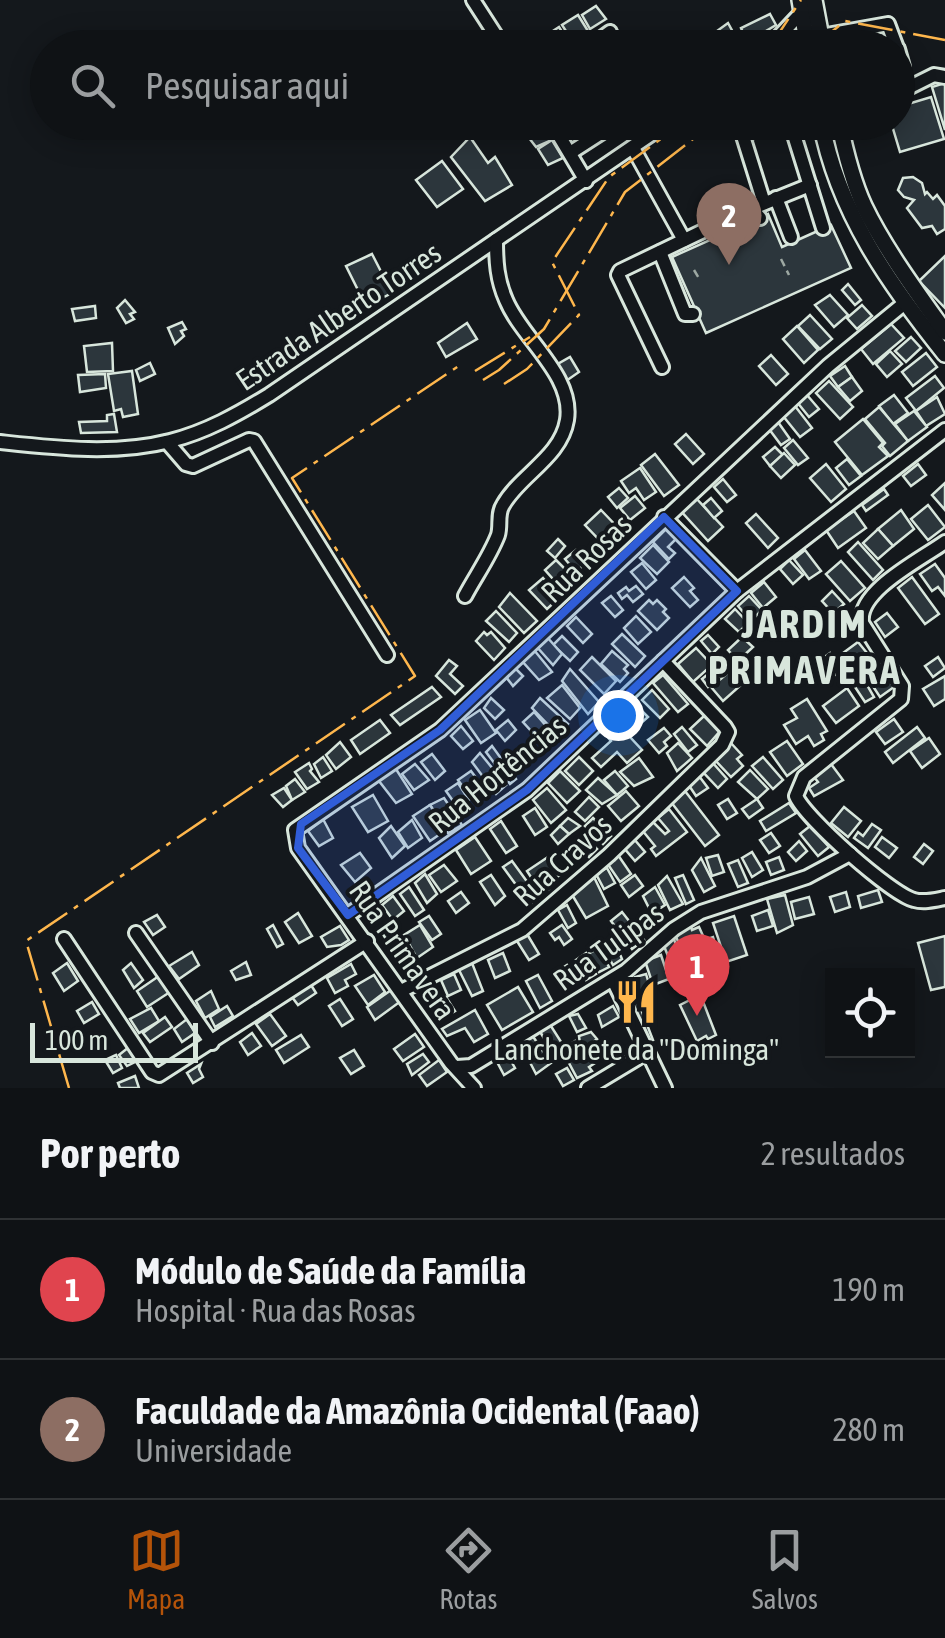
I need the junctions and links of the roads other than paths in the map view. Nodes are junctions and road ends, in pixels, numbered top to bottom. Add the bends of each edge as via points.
1 (473, 0) edge
2 (805, 4) edge
3 (492, 30) edge
4 (783, 30) edge
5 (807, 30) edge
6 (817, 30) edge
7 (866, 30) edge
8 (890, 30) edge
9 (945, 77) edge
10 (915, 85) edge
11 (562, 140) edge
12 (591, 140) edge
13 (645, 140) edge
14 (744, 140) edge
15 (796, 140) edge
16 (826, 140) edge
17 (843, 140) edge
18 (634, 148) junction
19 (570, 154) junction
20 (586, 181) junction
21 (810, 185) junction
22 (762, 207) junction
23 (823, 228) dead end
24 (792, 237) dead end
25 (496, 240) junction
26 (684, 240) junction
27 (660, 252) junction
28 (906, 302) junction
29 (693, 314) dead end
30 (945, 332) edge
31 (945, 354) edge
32 (662, 367) dead end
33 (945, 430) edge
34 (0, 442) edge
35 (167, 442) junction
36 (664, 517) junction
37 (942, 550) edge
38 (736, 591) junction
39 (465, 596) dead end
40 (387, 655) dead end
41 (663, 662) junction
42 (295, 838) joint
43 (850, 854) junction
44 (945, 898) edge
45 (348, 915) junction
46 (136, 932) dead end
47 (64, 940) dead end
48 (367, 941) junction
49 (613, 980) junction
50 (402, 990) junction
51 (212, 1042) junction
52 (646, 1053) junction
53 (457, 1067) junction
54 (474, 1088) edge
55 (588, 1088) edge
56 (665, 1088) edge

1 - 3 street
2 - 4 street
2 - 5 main road
2 - 6 main road
7 - 8 street via 888,24
9 - 10 street
11 - 19 street
12 - 19 street
13 - 18 street, Estrada Alberto Torres
14 - 22 street
15 - 21 street
16 - 28 main road via 851,217
17 - 30 main road via 864,208
18 - 20 street, Estrada Alberto Torres
18 - 26 street
19 - 20 street
20 - 25 street, Estrada Alberto Torres
21 - 22 street
21 - 23 street
22 - 24 street
22 - 26 street
25 - 35 street, Estrada Alberto Torres via 269,395
25 - 39 street via 505,299 554,373 568,418 564,435 503,504 498,533
26 - 27 street
27 - 29 street via 686,314
27 - 32 street via 618,275
28 - 31 main road
28 - 36 street, Rua Rosas
33 - 38 street, Rua Hortências
34 - 35 street, Estrada Alberto Torres via 78,450
35 - 40 street via 194,466 254,441
36 - 38 street
36 - 42 street, Rua Rosas via 450,721 301,824
37 - 43 street via 871,594 860,613 902,686 901,699 797,786 801,808
38 - 41 street, Rua Hortências
41 - 45 street, Rua Hortências via 526,790
41 - 50 street, Rua Cravos via 728,732 722,745 538,917 506,940
42 - 45 street, Rua Primavera
43 - 44 street via 906,896
43 - 49 street, Rua Tulipas via 807,877 702,912
45 - 48 street, Rua Primavera
46 - 51 street
47 - 51 street via 152,1072 163,1073
48 - 50 street, Rua Primavera
48 - 51 street
49 - 52 street
49 - 53 street, Rua Tulipas via 471,1066
50 - 53 street, Rua Primavera
52 - 55 street
52 - 56 street
53 - 54 street, Rua Primavera

